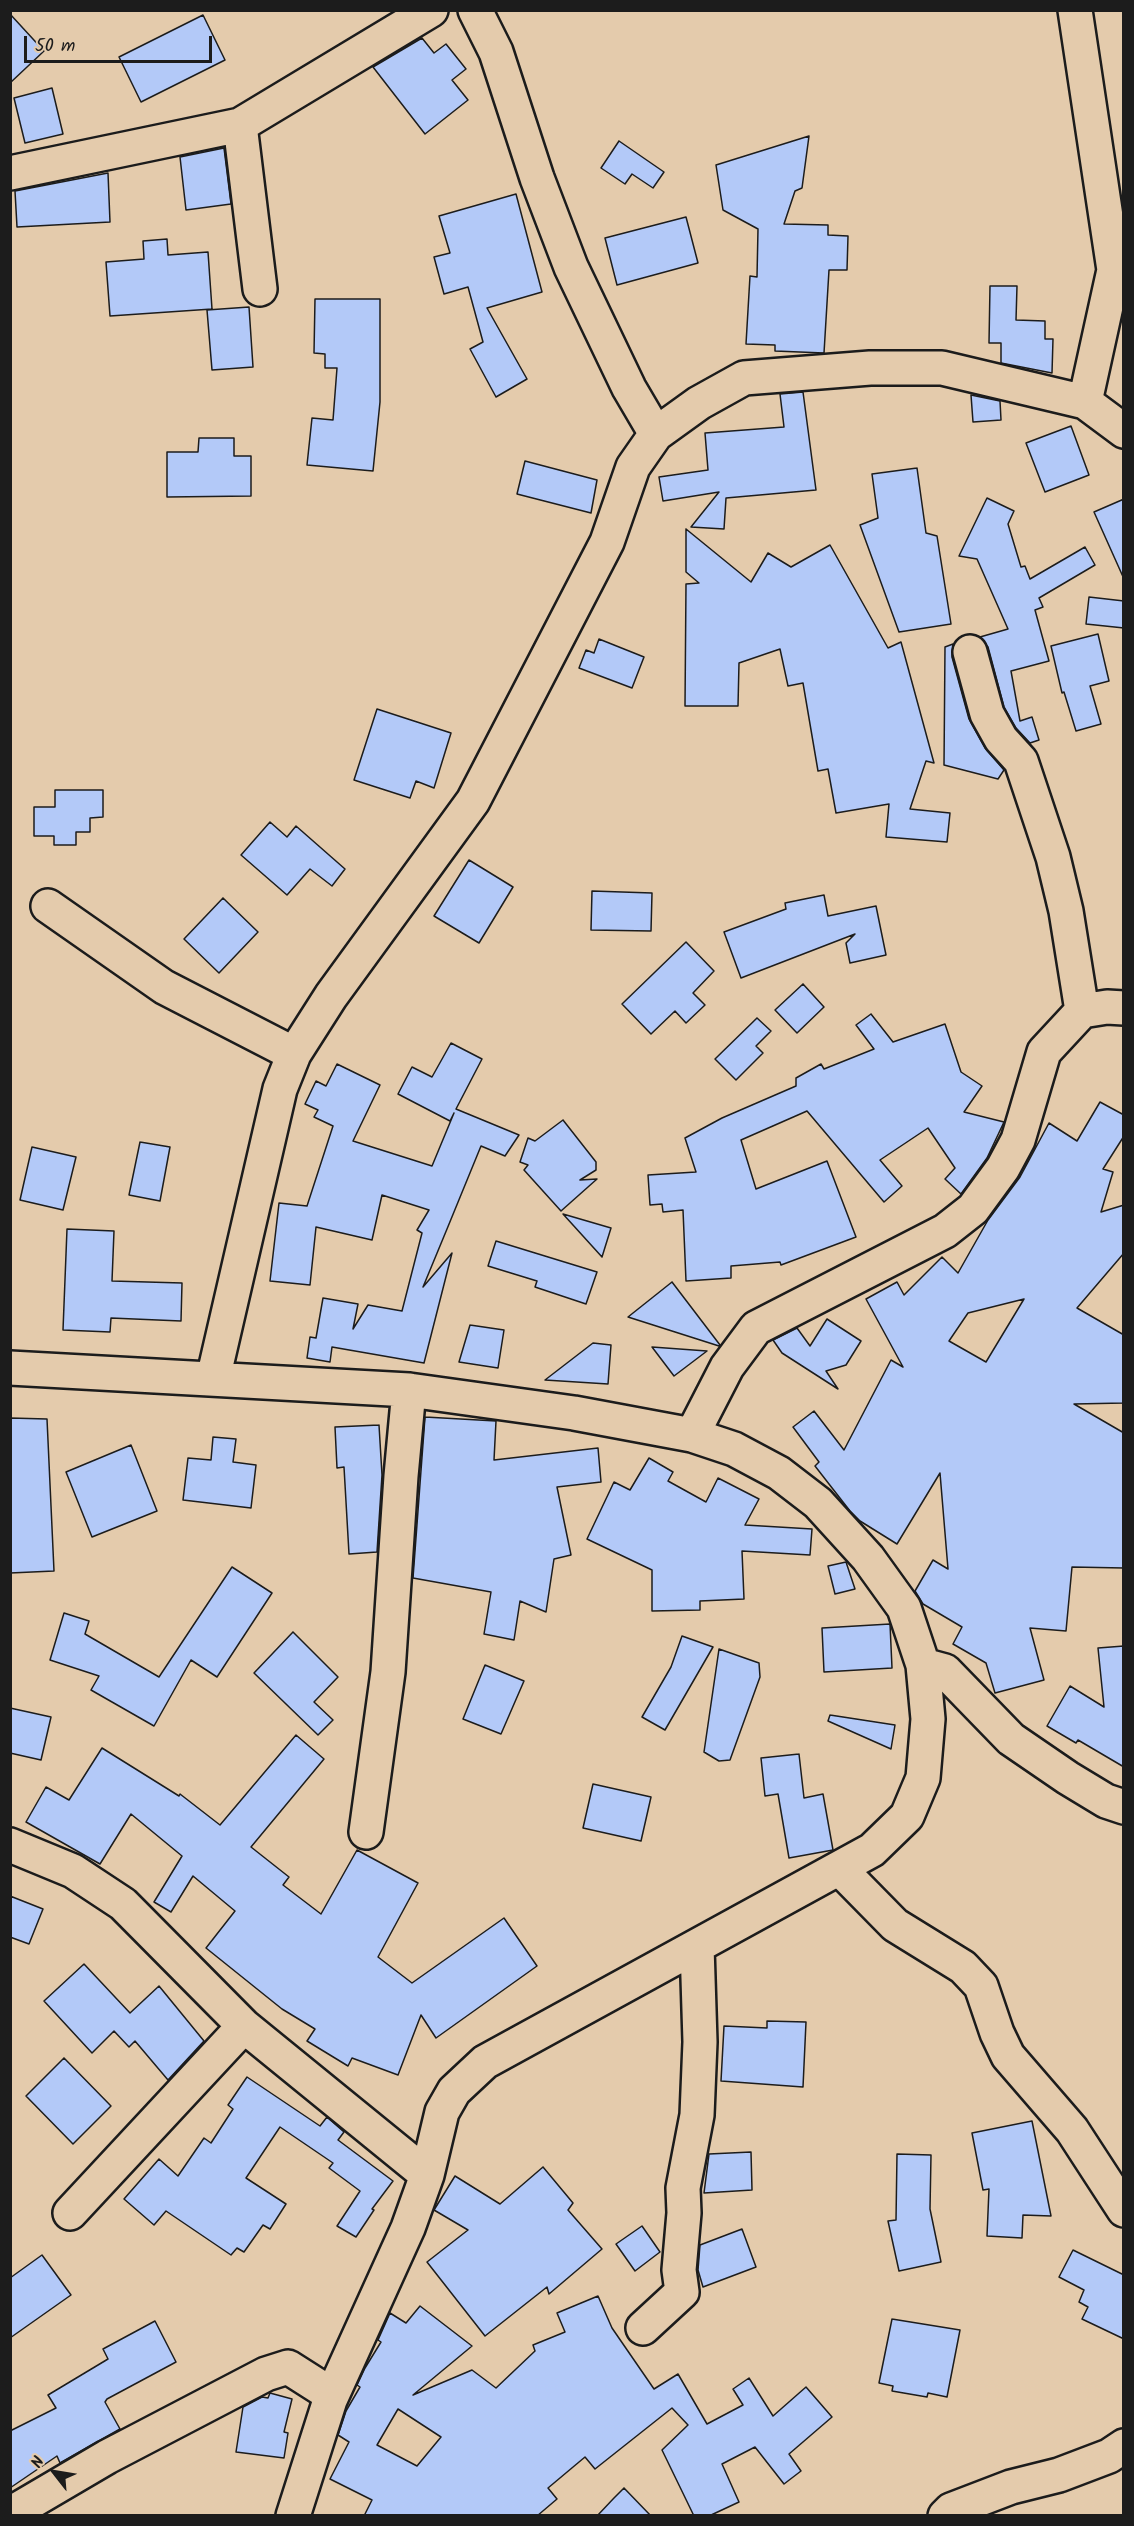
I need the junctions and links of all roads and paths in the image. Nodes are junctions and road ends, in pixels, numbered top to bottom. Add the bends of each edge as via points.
1 (430, 10) edge
2 (475, 10) edge
3 (1075, 10) edge
4 (240, 125) junction
5 (10, 173) edge
6 (260, 289) dead end
7 (1085, 402) junction
8 (1124, 431) edge
9 (656, 434) junction
10 (970, 652) dead end
11 (48, 906) dead end
12 (1124, 1008) edge
13 (1082, 1011) junction
14 (294, 1054) junction
15 (10, 1368) edge
16 (213, 1379) junction
17 (410, 1390) junction
18 (692, 1435) junction
19 (923, 1665) junction
20 (1124, 1807) edge
21 (366, 1832) dead end
22 (10, 1845) edge
23 (839, 1868) junction
24 (697, 1946) junction
25 (244, 2026) junction
26 (427, 2175) junction
27 (1124, 2210) edge
28 (70, 2213) dead end
29 (644, 2328) dead end
30 (333, 2395) junction
31 (1124, 2446) edge
32 (10, 2514) edge
33 (293, 2516) edge
34 (945, 2516) edge

1 - 4 street
2 - 9 street via 496,52 571,267 628,388
3 - 7 street via 1114,270
4 - 5 street
4 - 6 street
7 - 8 street
7 - 9 street via 942,368 800,373 744,378 699,403
9 - 14 street via 633,467 607,542 473,801 331,996
10 - 13 street via 987,714 1001,739 1021,761 1053,857
11 - 14 street via 164,987
12 - 13 street
13 - 18 street via 1044,1052 1018,1140 973,1209 945,1231 756,1328 727,1367
14 - 16 street via 280,1089
15 - 16 street
16 - 17 street
17 - 18 street via 574,1413
17 - 21 street via 400,1476 388,1672
18 - 19 street via 734,1449 770,1468 818,1503 868,1558 904,1608
19 - 20 street via 945,1671 1011,1739 1106,1801
19 - 23 street via 928,1719 923,1778 907,1816 872,1850
22 - 25 street via 73,1872 123,1904
23 - 24 street
23 - 27 street via 895,1925 963,1967 981,1986 1008,2056 1072,2130
24 - 26 street via 486,2062 454,2091 442,2112
24 - 29 street via 698,2104 682,2188 682,2292
25 - 26 street
25 - 28 street
26 - 30 street via 408,2228
30 - 32 street via 288,2367 266,2374 107,2457
30 - 33 street
31 - 34 street via 1109,2456 1059,2475 1011,2487 951,2510

